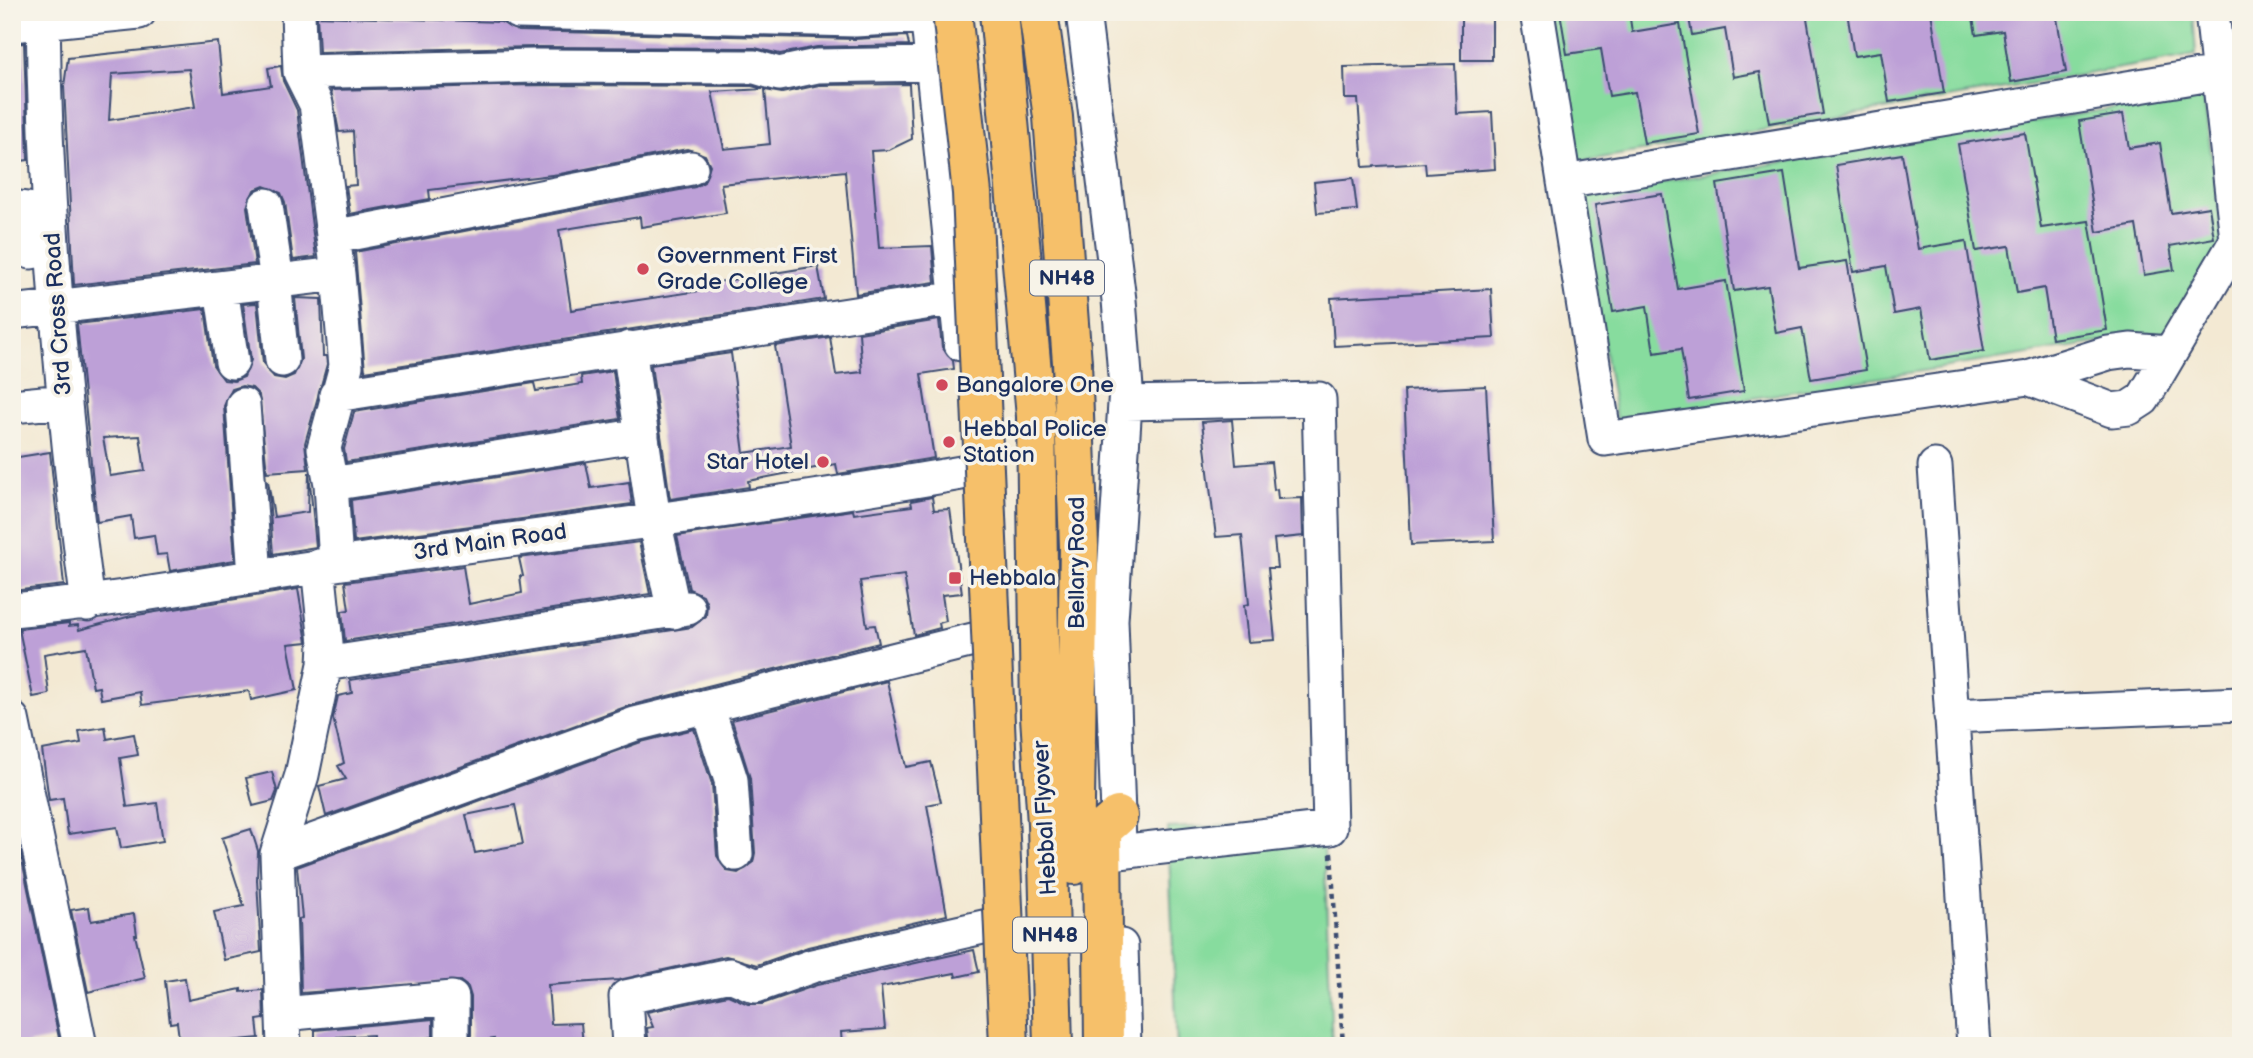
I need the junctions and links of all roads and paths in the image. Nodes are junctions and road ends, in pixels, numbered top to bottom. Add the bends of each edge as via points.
1 (139, 12) edge
2 (298, 12) edge
3 (518, 12) edge
4 (999, 12) edge
5 (1038, 12) edge
6 (1083, 12) edge
7 (1537, 12) edge
8 (2213, 12) edge
9 (935, 14) edge
10 (33, 20) edge
11 (933, 64) junction
12 (300, 72) junction
13 (2217, 73) junction
14 (691, 168) dead end
15 (1564, 182) junction
16 (266, 205) dead end
17 (12, 207) edge
18 (333, 237) junction
19 (338, 274) junction
20 (275, 281) junction
21 (221, 288) junction
22 (957, 298) junction
23 (35, 310) edge
24 (629, 348) junction
25 (2169, 353) junction
26 (282, 360) dead end
27 (232, 362) dead end
28 (2028, 378) junction
29 (336, 395) junction
30 (64, 401) junction
31 (1126, 402) junction
32 (243, 405) dead end
33 (12, 406) edge
34 (642, 435) junction
35 (1935, 466) dead end
36 (967, 472) junction
37 (331, 484) junction
38 (654, 520) junction
39 (327, 565) junction
40 (255, 576) junction
41 (88, 604) junction
42 (12, 610) edge
43 (976, 625) junction
44 (325, 664) junction
45 (2241, 704) edge
46 (708, 706) junction
47 (1040, 716) junction
48 (1951, 716) junction
49 (12, 719) edge
50 (1060, 823) junction
51 (1330, 828) junction
52 (1118, 834) junction
53 (277, 854) junction
54 (736, 854) dead end
55 (992, 925) junction
56 (283, 1030) edge
57 (80, 1046) edge
58 (453, 1046) edge
59 (629, 1046) edge
60 (994, 1046) edge
61 (1009, 1046) edge
62 (1053, 1046) edge
63 (1076, 1046) edge
64 (1104, 1046) edge
65 (1124, 1046) edge
66 (1343, 1046) edge
67 (1974, 1046) edge

1 - 10 street
2 - 12 street
3 - 9 street via 855,20
4 - 47 highway, Bellary Road / NH48 via 1034,364
5 - 50 highway, Bellary Road / NH48 via 1065,251 1079,546
6 - 31 street, Bellary Road via 1119,300
7 - 15 street
8 - 13 street
9 - 11 street
9 - 61 highway, bridge via 972,193
10 - 23 street, 3rd Cross Road via 47,153
11 - 12 street via 817,66 779,74 755,67 603,66
11 - 22 street
12 - 18 street via 316,104
13 - 15 street
13 - 25 street via 2236,240
14 - 18 street
15 - 28 street via 1605,439
16 - 20 street
17 - 23 street via 28,209
18 - 19 street
19 - 20 street
19 - 29 street via 346,366
20 - 21 street
20 - 26 street
21 - 23 street
21 - 27 street
22 - 24 street
22 - 36 street
23 - 30 street, 3rd Cross Road
24 - 29 street
24 - 34 street
25 - 28 street via 2108,353
25 - 28 street via 2143,399 2129,408 2112,410
29 - 37 street via 324,448
30 - 33 street
30 - 41 street, 3rd Cross Road
31 - 51 street via 1319,399
31 - 52 street, Bellary Road via 1111,620
32 - 40 street
34 - 37 street
34 - 38 street
35 - 48 street
36 - 38 street, 3rd Main Road
36 - 43 street
37 - 39 street
38 - 39 street, 3rd Main Road
38 - 44 street via 681,610
39 - 40 street, 3rd Main Road
39 - 44 street
40 - 41 street, 3rd Main Road
41 - 42 street, 3rd Main Road
43 - 46 street
43 - 47 highway
43 - 55 street
44 - 53 street via 302,775
45 - 48 street
46 - 53 street via 635,724
46 - 54 street via 731,780
47 - 50 highway, Hebbal Flyover / NH48
48 - 67 street
49 - 57 street
50 - 62 highway, Hebbal Flyover / NH48
50 - 63 highway, Hebbal Flyover
51 - 52 street
51 - 66 path
52 - 64 highway, NH48 via 1102,830
52 - 65 street, Bellary Road
53 - 56 street
55 - 59 street via 812,966 756,986 730,975 626,997
55 - 60 street
56 - 58 street via 452,998

